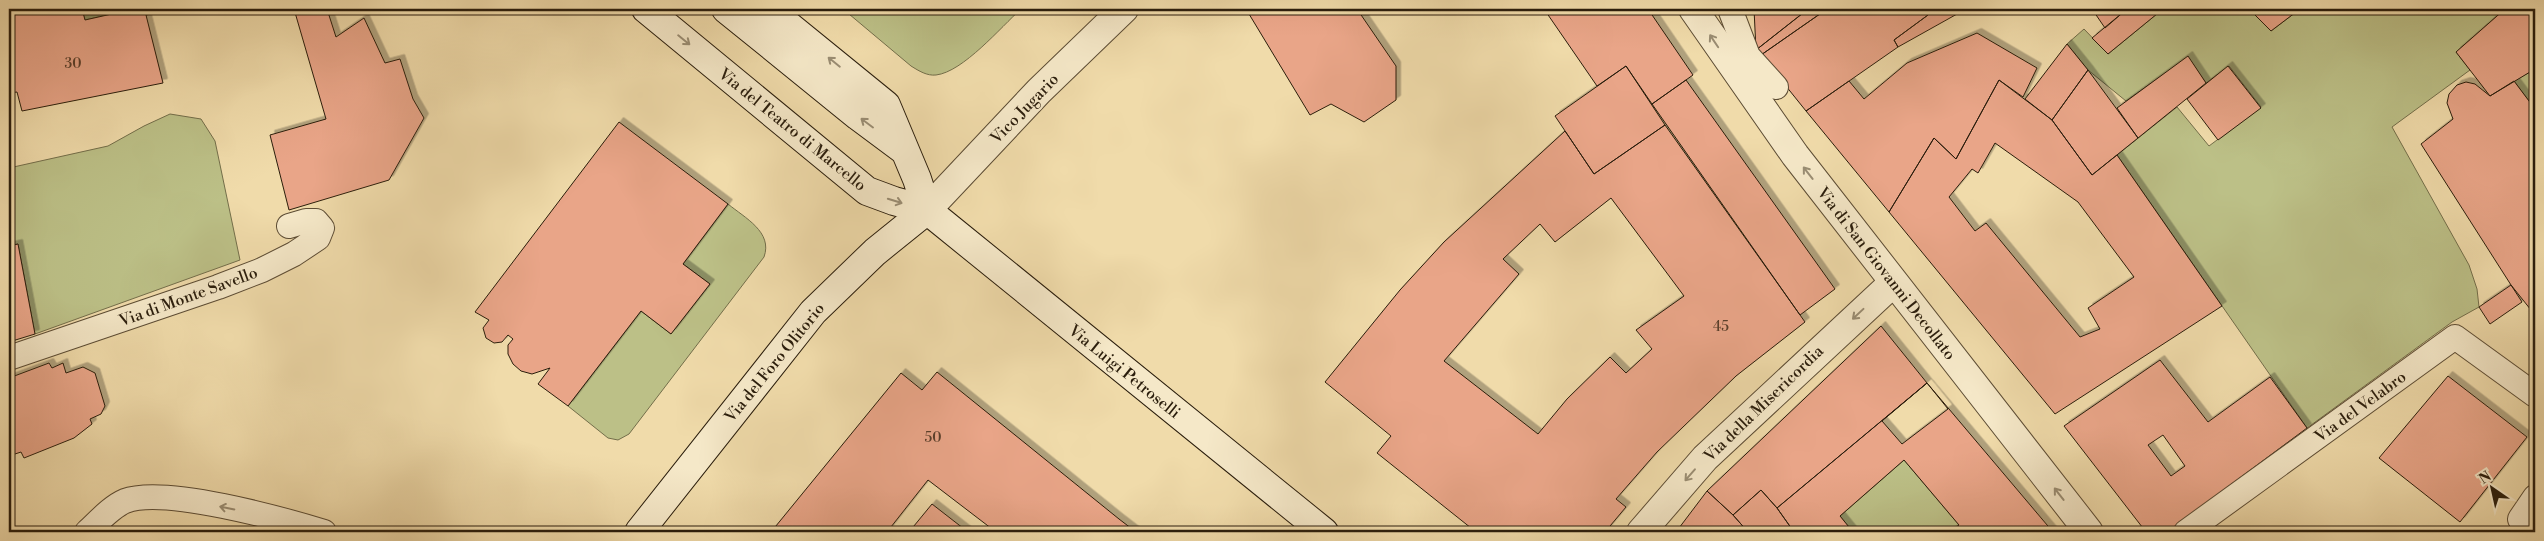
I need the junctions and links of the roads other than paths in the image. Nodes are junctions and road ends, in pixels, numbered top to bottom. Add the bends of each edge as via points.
1 (646, 9) edge
2 (726, 9) edge
3 (768, 9) edge
4 (1124, 9) edge
5 (1693, 9) edge
6 (1730, 9) edge
7 (1776, 88) dead end
8 (906, 152) junction
9 (927, 210) junction
10 (289, 226) dead end
11 (1894, 282) junction
12 (9, 358) edge
13 (2535, 395) edge
14 (2535, 497) edge
15 (2520, 519) dead end
16 (86, 532) edge
17 (324, 532) edge
18 (639, 532) edge
19 (1324, 532) edge
20 (1641, 532) edge
21 (2089, 532) edge
22 (2186, 532) edge

1 -> 9 street, Via del Teatro di Marcello via 868,191 894,202
8 -> 2 street
8 -> 3 street via 886,105
4 - 9 street, Vico Jugario via 1040,91
11 -> 5 street, Via di San Giovanni Decollato via 1795,155
6 - 7 lane via 1748,56
8 - 9 street
9 - 18 street, Via del Foro Olitorio via 875,252 813,312
9 - 19 street, Via Luigi Petroselli
10 - 12 lane, Via di Monte Savello via 306,221 316,222 322,228 318,238 262,270
11 -> 20 street, Via della Misericordia via 1705,458
21 -> 11 street, Via di San Giovanni Decollato
13 - 22 lane, Via del Velabro via 2455,337
14 - 15 lane
17 -> 16 lane via 275,517 219,506 147,498 124,502

